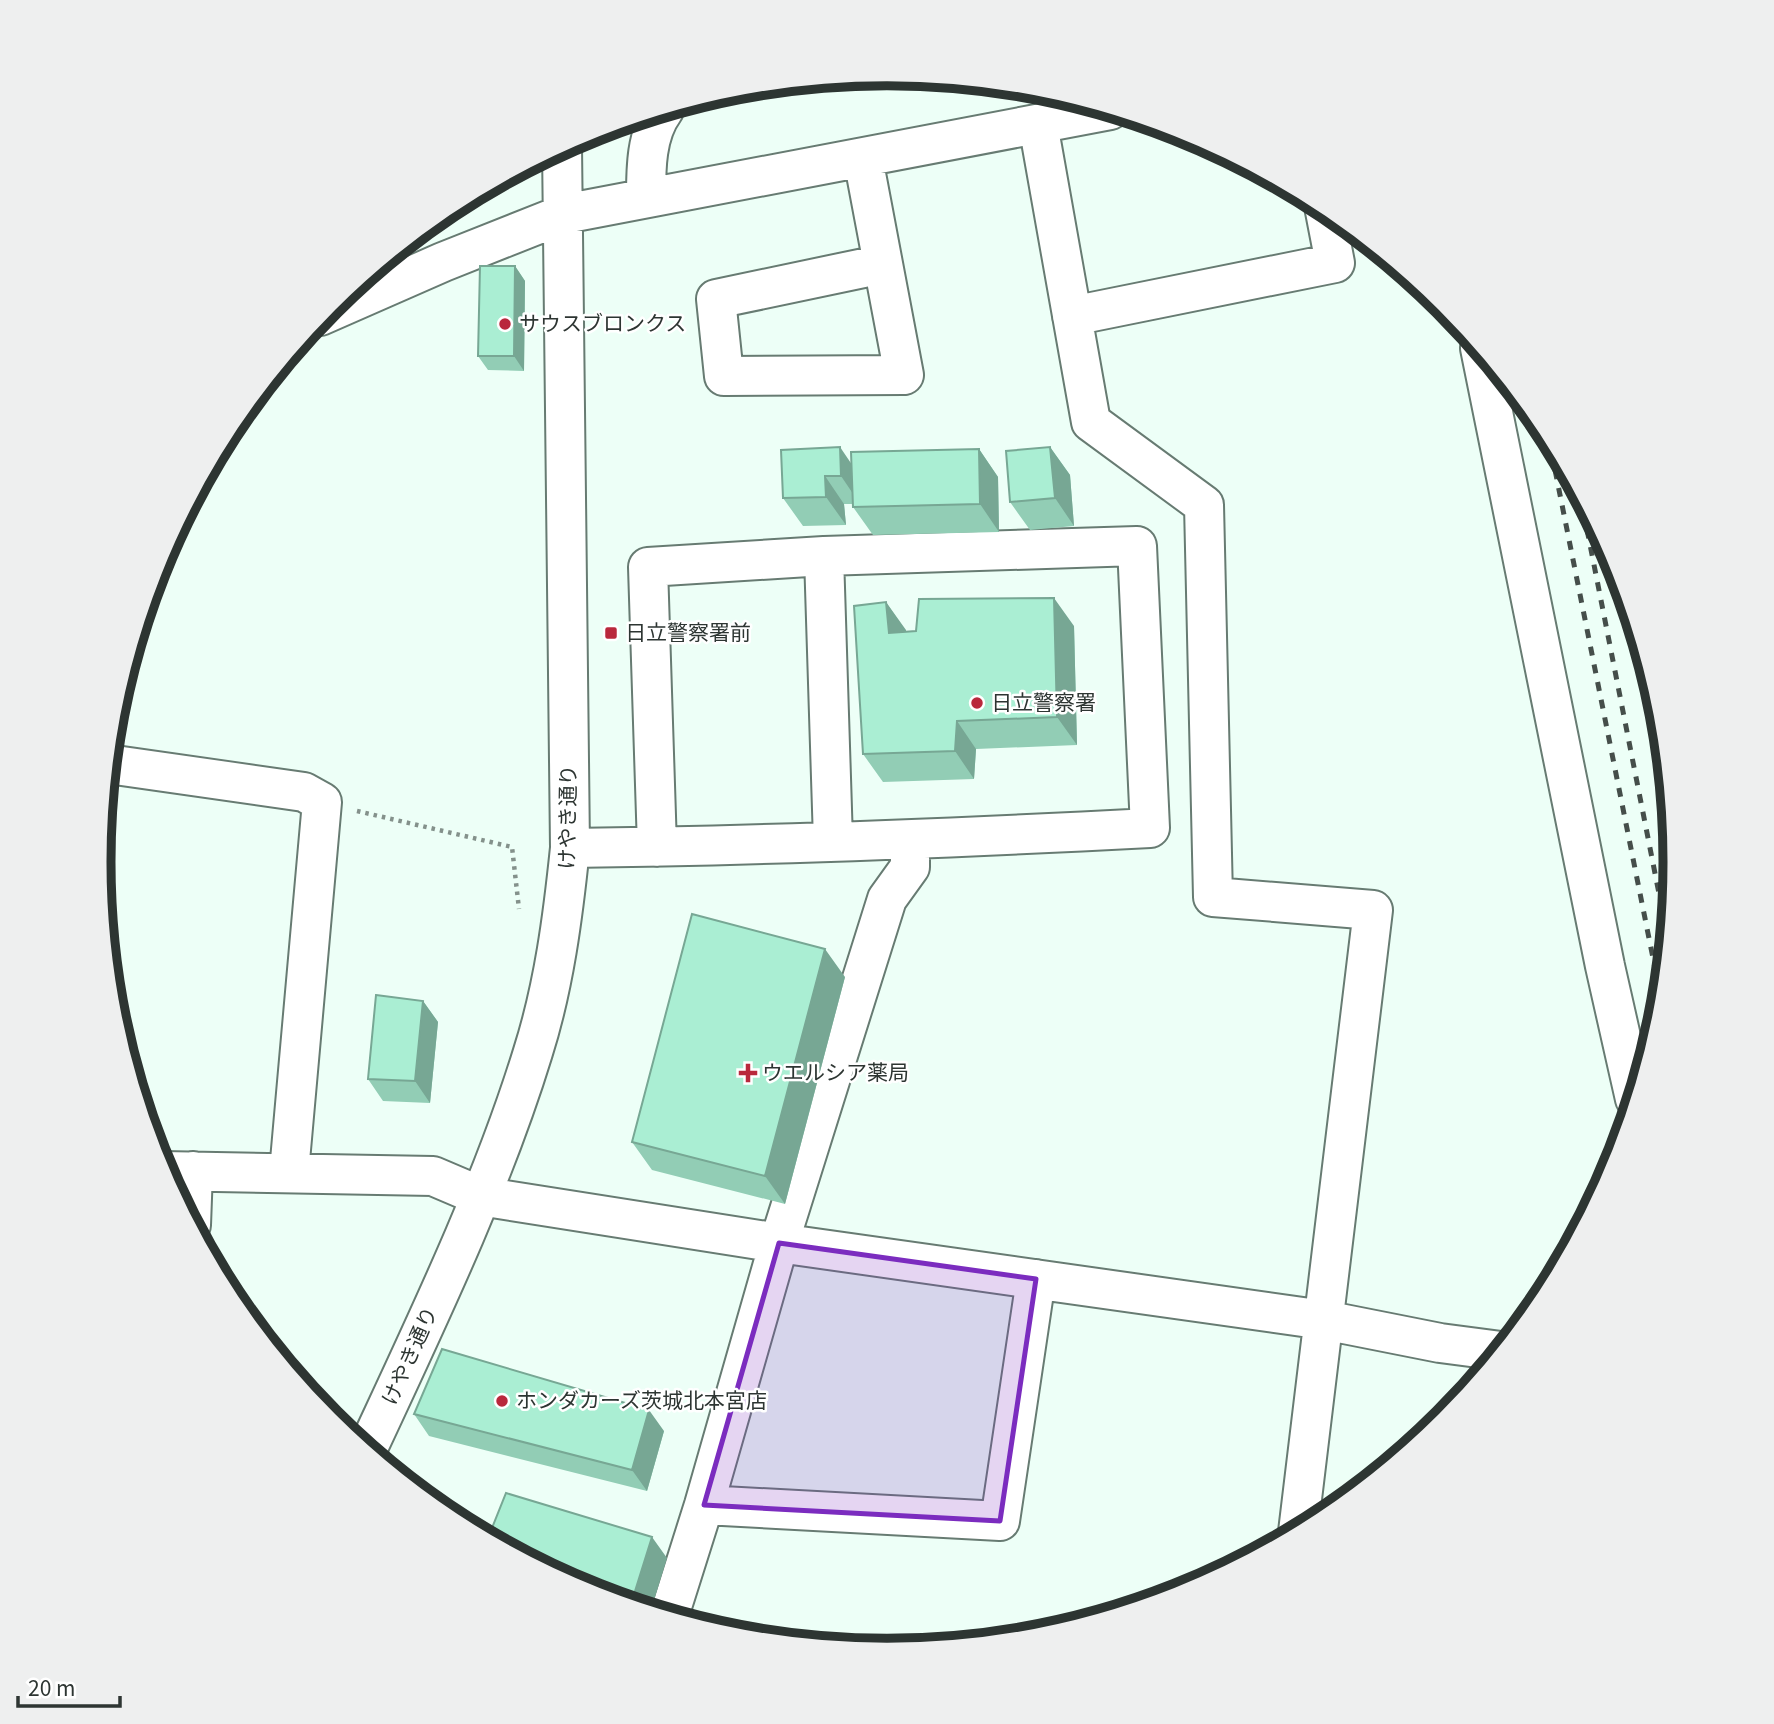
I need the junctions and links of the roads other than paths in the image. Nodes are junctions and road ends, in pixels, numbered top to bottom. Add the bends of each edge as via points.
1 (1090, 113) edge
2 (660, 120) edge
3 (1038, 124) junction
4 (562, 158) edge
5 (863, 159) junction
6 (646, 197) junction
7 (564, 214) junction
8 (1327, 224) edge
9 (883, 264) junction
10 (348, 303) edge
11 (1072, 316) junction
12 (1483, 365) edge
13 (824, 556) junction
14 (117, 765) edge
15 (910, 840) junction
16 (833, 841) junction
17 (657, 847) junction
18 (570, 848) junction
19 (1631, 1082) edge
20 (178, 1171) edge
21 (289, 1172) junction
22 (480, 1196) junction
23 (779, 1243) junction
24 (1036, 1279) junction
25 (1324, 1320) junction
26 (1491, 1350) edge
27 (371, 1442) edge
28 (704, 1505) junction
29 (1300, 1519) edge
30 (672, 1608) edge

1 - 3 street
2 - 6 street via 649,146
3 - 5 street
3 - 11 street
4 - 7 street, けやき通り
5 - 6 street
5 - 9 street
6 - 7 street
7 - 10 street
7 - 18 street, けやき通り
8 - 11 street via 1335,262
9 - 9 street via 904,375 724,376 716,299
11 - 25 street via 1091,422 1205,505 1213,897 1373,910
12 - 19 street
13 - 15 street via 1137,546 1150,828
13 - 16 street
13 - 17 street via 648,567
14 - 21 street via 304,792 322,802
15 - 16 street
15 - 23 street via 910,867 887,899
16 - 17 street
17 - 18 street
18 - 22 street, けやき通り via 551,979 534,1051
20 - 21 street
21 - 22 street via 433,1176
22 - 23 street
22 - 27 street, けやき通り
23 - 24 street
23 - 28 street
24 - 25 street
24 - 28 street via 1000,1521
25 - 26 street
25 - 29 street
28 - 30 street

